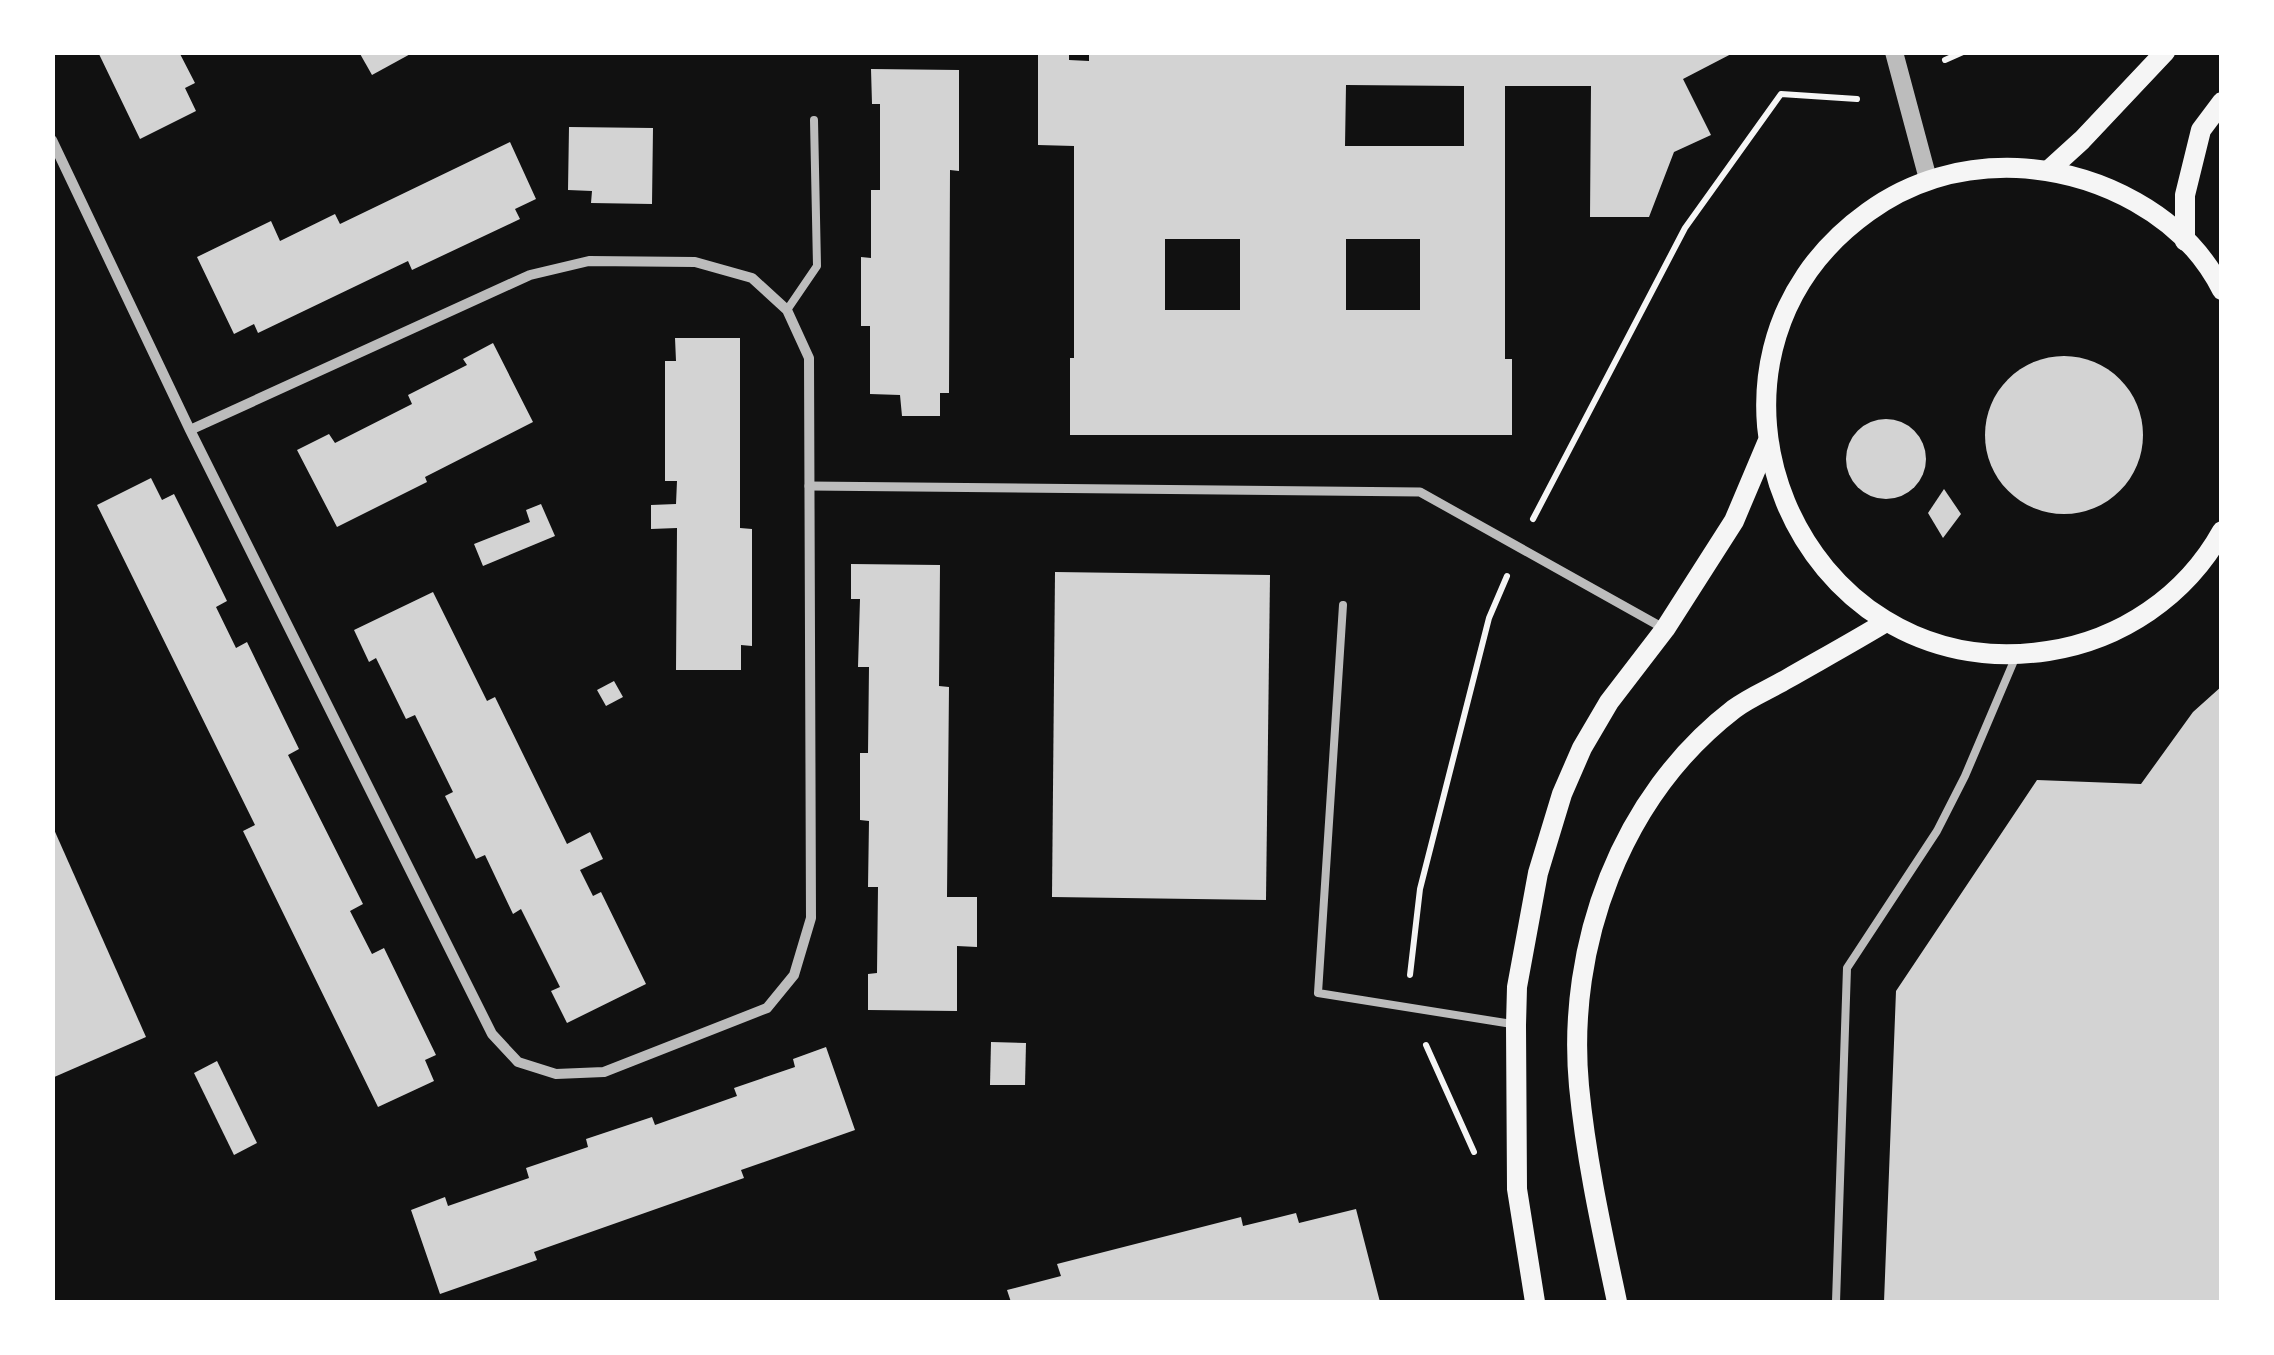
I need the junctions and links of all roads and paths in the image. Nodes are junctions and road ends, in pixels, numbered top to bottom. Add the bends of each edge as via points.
1 (1894, 52) edge
2 (1963, 52) edge
3 (2165, 52) edge
4 (1946, 60) dead end
5 (1857, 99) dead end
6 (2222, 102) edge
7 (814, 120) dead end
8 (52, 140) edge
9 (2050, 170) junction
10 (1928, 180) junction
11 (2185, 240) junction
12 (2222, 290) edge
13 (787, 310) junction
14 (190, 430) junction
15 (1767, 443) junction
16 (809, 486) junction
17 (2222, 531) edge
18 (1519, 547) junction
19 (1343, 605) dead end
20 (1886, 622) junction
21 (1666, 629) junction
22 (2016, 656) junction
23 (1413, 1009) junction
24 (1516, 1025) junction
25 (1476, 1160) dead end
26 (1535, 1302) edge
27 (1617, 1302) edge
28 (1836, 1302) edge

1 - 10 street
2 - 4 path
3 - 9 main road
5 - 18 path via 1780,94 1685,228
6 - 11 main road via 2201,130 2185,195
7 - 13 lane via 816,266
8 - 14 street
9 - 10 main road via 1988,167
9 - 11 main road via 2100,183
10 - 15 main road via 1846,228 1814,262 1773,348
11 - 12 main road
13 - 14 street via 752,278 696,262 589,261 530,275
13 - 16 street via 809,358
14 - 16 street via 492,1034 518,1062 556,1074 604,1072 767,1008 794,975 810,918
15 - 20 main road via 1780,497 1806,546 1842,588
15 - 21 main road via 1734,521
16 - 18 street via 1420,492
17 - 22 main road via 2171,596 2125,628 2072,648
18 - 21 street
18 - 23 path via 1488,618 1420,889
19 - 23 lane via 1318,993
20 - 22 main road via 1971,653
20 - 27 main road via 1735,708 1668,772 1626,838 1598,901 1581,982 1579,1085
21 - 24 main road via 1609,702 1562,794 1538,873
22 - 28 lane via 1937,831 1846,968
23 - 24 lane
23 - 25 path
24 - 26 main road via 1517,1189

